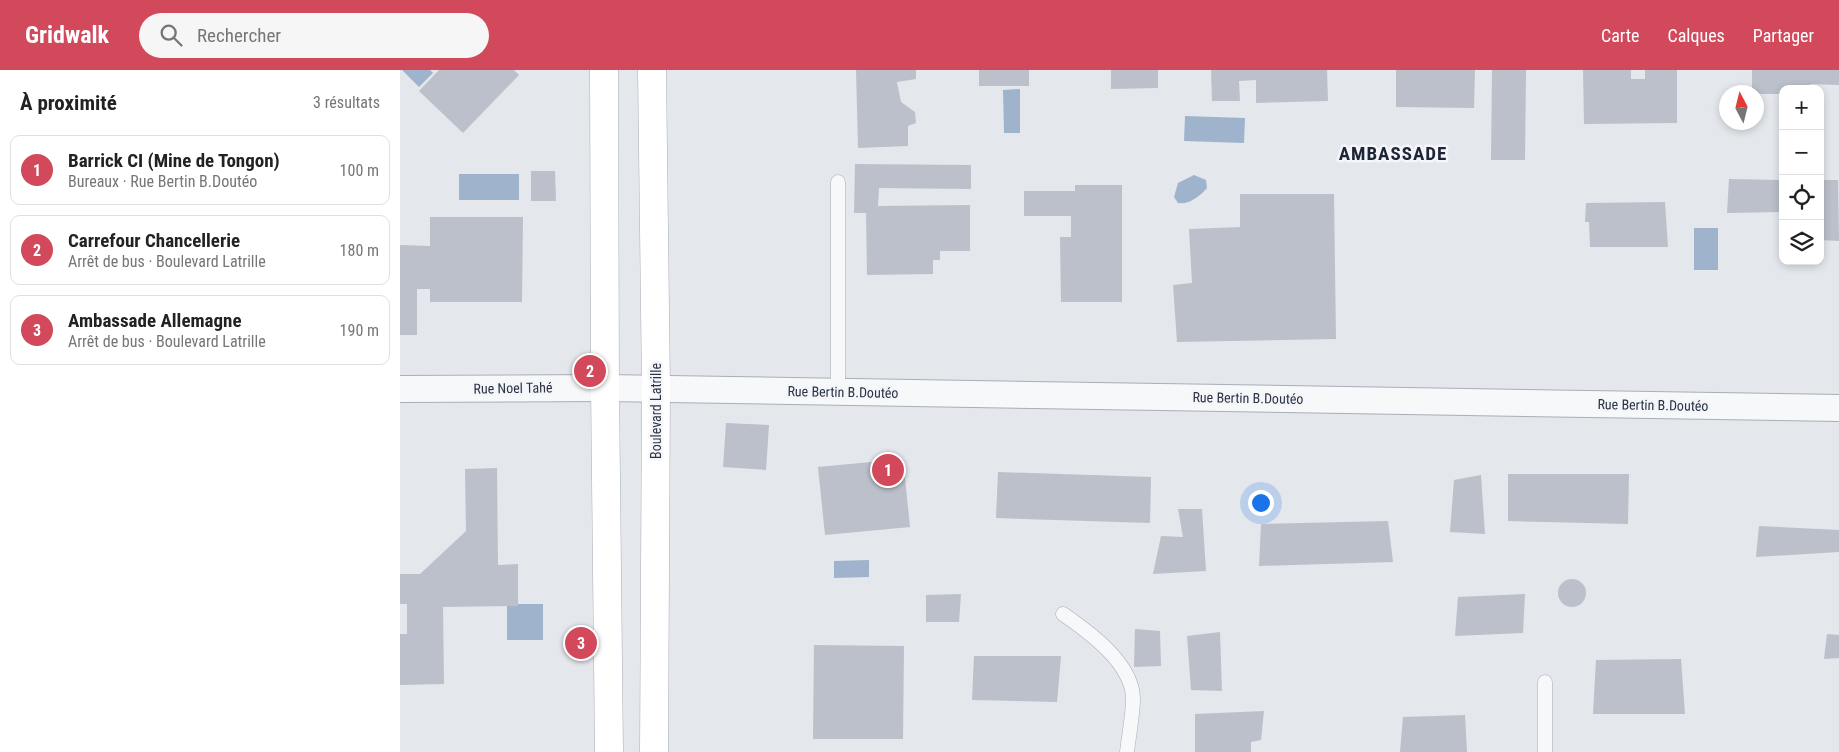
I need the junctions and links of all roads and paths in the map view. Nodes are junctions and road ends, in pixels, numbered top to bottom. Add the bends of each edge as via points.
1 (604, 70) edge
2 (652, 70) edge
3 (838, 182) dead end
4 (605, 388) junction
5 (656, 389) junction
6 (400, 390) edge
7 (838, 392) junction
8 (1839, 408) edge
9 (1063, 614) dead end
10 (1545, 682) dead end
11 (609, 752) edge
12 (654, 752) edge
13 (1127, 752) edge
14 (1545, 752) edge

1 - 4 street
2 - 5 street, Boulevard Latrille
3 - 7 lane
4 - 5 street, Rue Noel Tahé
4 - 6 street, Rue Noel Tahé
4 - 11 street
5 - 7 street, Rue Bertin B.Doutéo
5 - 12 street, Boulevard Latrille
7 - 8 street, Rue Bertin B.Doutéo
9 - 13 lane via 1097,639 1125,672 1133,696
10 - 14 lane

